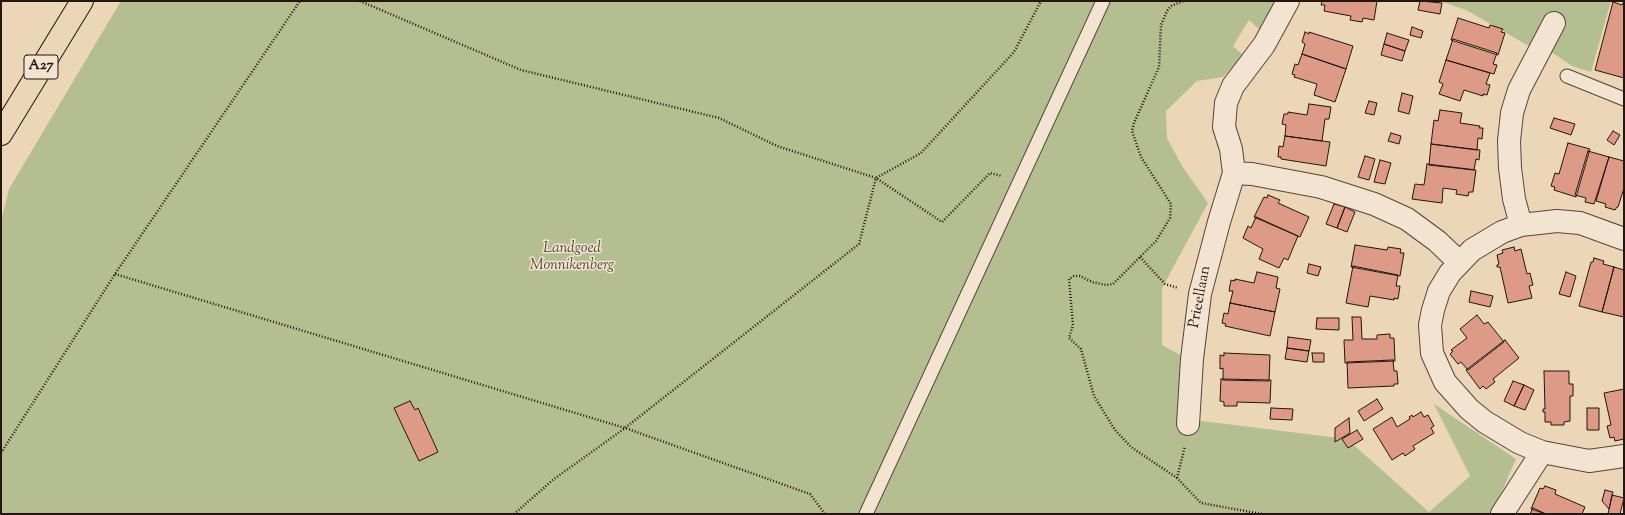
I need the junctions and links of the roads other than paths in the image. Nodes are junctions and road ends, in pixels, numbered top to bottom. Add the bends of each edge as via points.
1 (82, 1) edge
2 (1103, 1) edge
3 (1288, 1) edge
4 (1554, 23) dead end
5 (1567, 76) dead end
6 (1624, 99) edge
7 (1, 134) edge
8 (1234, 173) junction
9 (1521, 225) junction
10 (1624, 239) edge
11 (1459, 262) junction
12 (1188, 424) road end
13 (1542, 452) junction
14 (1624, 456) edge
15 (866, 514) edge
16 (1502, 514) edge

1 - 7 highway, A27
2 - 15 lane
3 - 8 street, Prieellaan via 1264,45 1233,86 1226,103 1224,127 1231,149
4 - 9 street via 1519,90 1512,113 1510,168
5 - 6 lane
8 - 11 street via 1320,187 1374,204 1407,219 1437,241
8 - 12 street, Prieellaan via 1200,294 1192,353
9 - 10 street via 1544,221 1568,222 1592,227
9 - 11 street via 1493,236
11 - 13 street via 1439,291 1432,310 1430,337 1432,353 1438,368 1454,394 1468,409 1514,439
13 - 14 street via 1589,462
13 - 16 street

